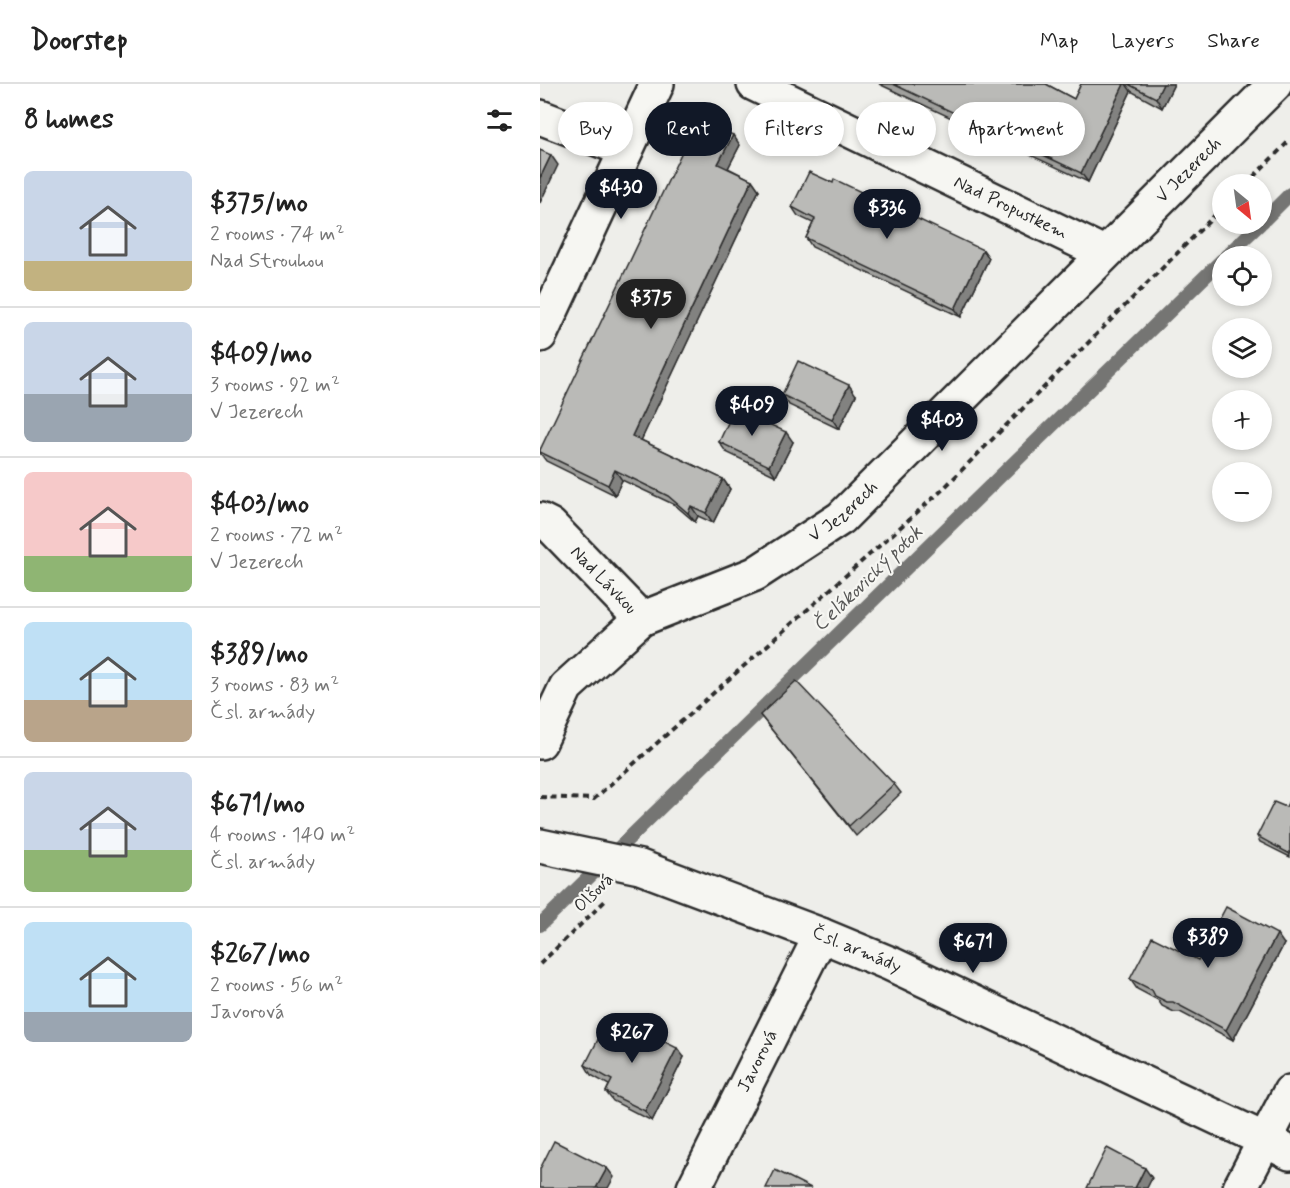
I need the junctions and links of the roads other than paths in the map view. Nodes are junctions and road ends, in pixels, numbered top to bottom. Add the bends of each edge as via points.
1 (657, 84) edge
2 (754, 84) edge
3 (1275, 84) edge
4 (540, 117) edge
5 (558, 124) edge
6 (633, 135) edge
7 (623, 156) edge
8 (1104, 253) junction
9 (540, 335) edge
10 (540, 520) edge
11 (641, 619) junction
12 (540, 742) edge
13 (540, 846) edge
14 (821, 935) junction
15 (1290, 1092) edge
16 (1277, 1146) edge
17 (694, 1188) edge
18 (1240, 1188) edge

1 - 6 street
2 - 8 street, Nad Propustkem
3 - 8 street, V Jezerech
4 - 5 street
7 - 9 street
8 - 11 street, V Jezerech via 841,518 755,574
10 - 11 street, Nad Lávkou via 550,525
11 - 12 street, V Jezerech via 566,687
13 - 14 street, Čsl. armády via 635,867
14 - 16 street, Čsl. armády via 902,969
14 - 17 street, Javorová
15 - 16 street
16 - 18 street

